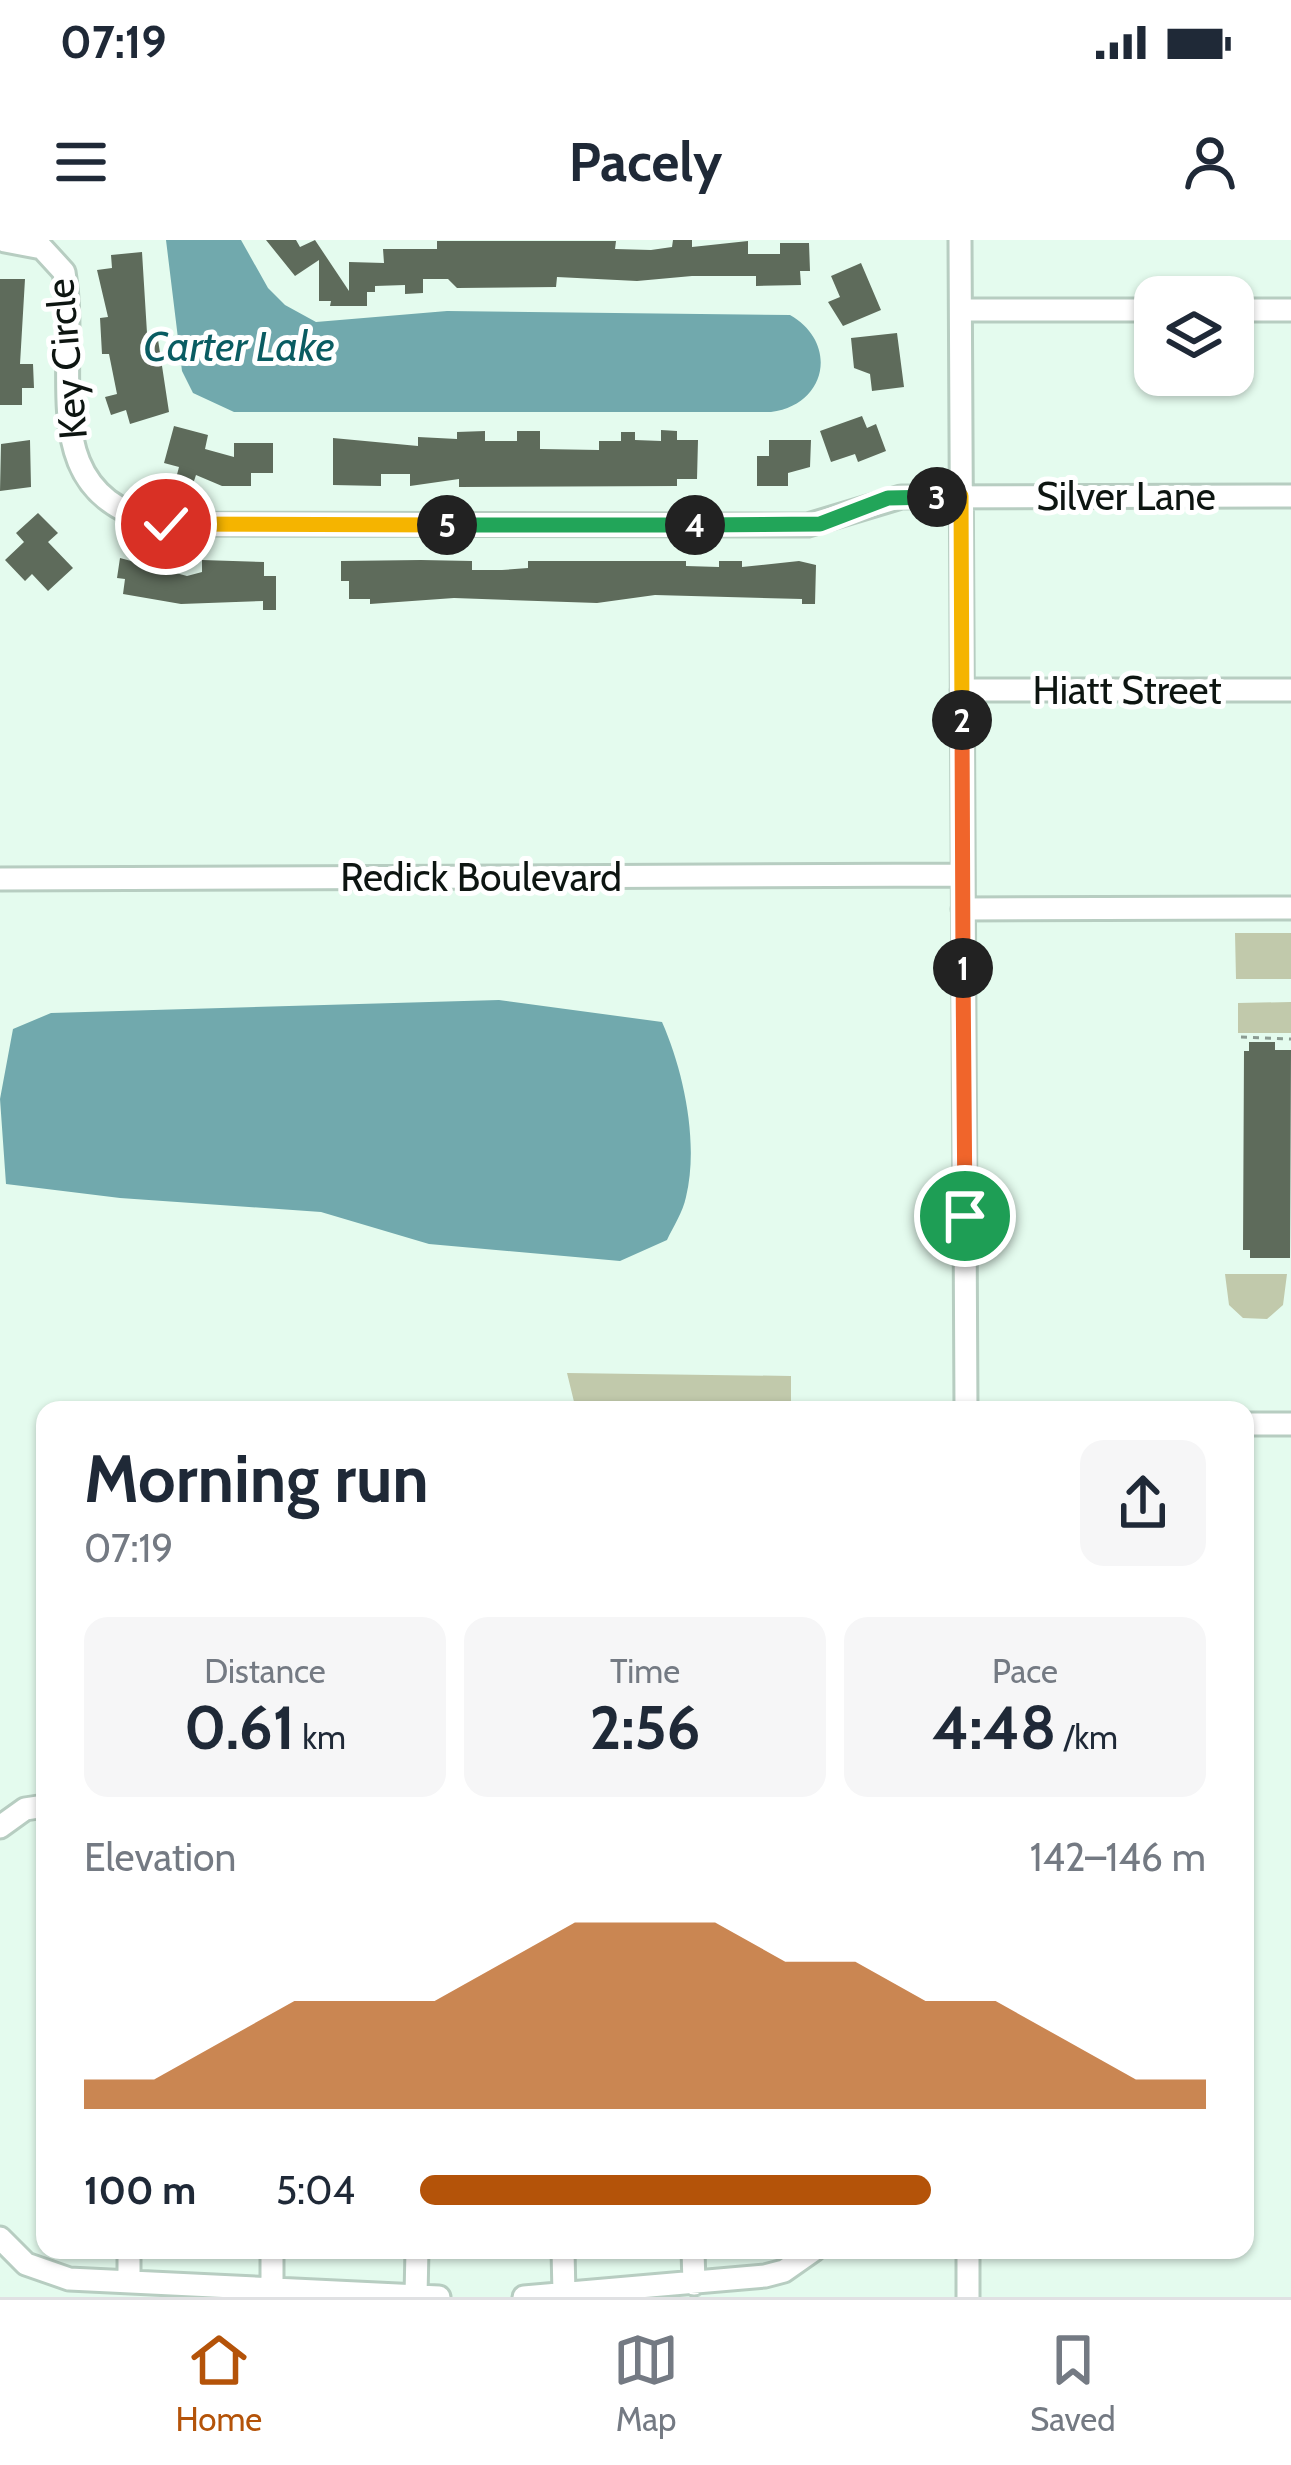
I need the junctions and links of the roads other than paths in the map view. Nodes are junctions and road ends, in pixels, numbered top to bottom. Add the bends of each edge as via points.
1 (961, 240) edge
2 (5, 241) edge
3 (961, 310) junction
4 (1134, 310) edge
5 (1254, 310) edge
6 (1291, 310) edge
7 (961, 496) junction
8 (1291, 496) edge
9 (962, 690) junction
10 (1291, 690) edge
11 (963, 875) junction
12 (0, 879) edge
13 (1291, 908) edge
14 (963, 909) junction
15 (966, 1401) edge
16 (1254, 1424) edge
17 (1291, 1424) edge
18 (36, 1807) edge
19 (0, 1827) edge
20 (0, 2238) edge
21 (129, 2259) edge
22 (272, 2259) edge
23 (417, 2259) edge
24 (563, 2259) edge
25 (693, 2259) edge
26 (800, 2259) edge
27 (968, 2259) edge
28 (129, 2282) junction
29 (694, 2284) junction
30 (272, 2289) junction
31 (564, 2294) edge
32 (416, 2296) edge
33 (439, 2297) edge
34 (524, 2297) edge
35 (968, 2297) edge

1 - 3 street
2 - 7 street, Key Circle via 42,248 64,272 76,464 98,496 130,518 808,525 888,498
3 - 4 street
3 - 7 street
5 - 6 street
7 - 8 street, Silver Lane
7 - 9 street
9 - 10 street, Hiatt Street
9 - 11 street
11 - 12 street, Redick Boulevard
11 - 14 street
13 - 14 street
14 - 15 street
16 - 17 street
18 - 19 street
20 - 28 street via 48,2275
21 - 28 street
22 - 30 street
23 - 32 street
24 - 31 street
25 - 29 street
26 - 29 street via 765,2276
27 - 35 street
28 - 30 street
29 - 31 street
30 - 32 street
31 - 34 street
32 - 33 street

